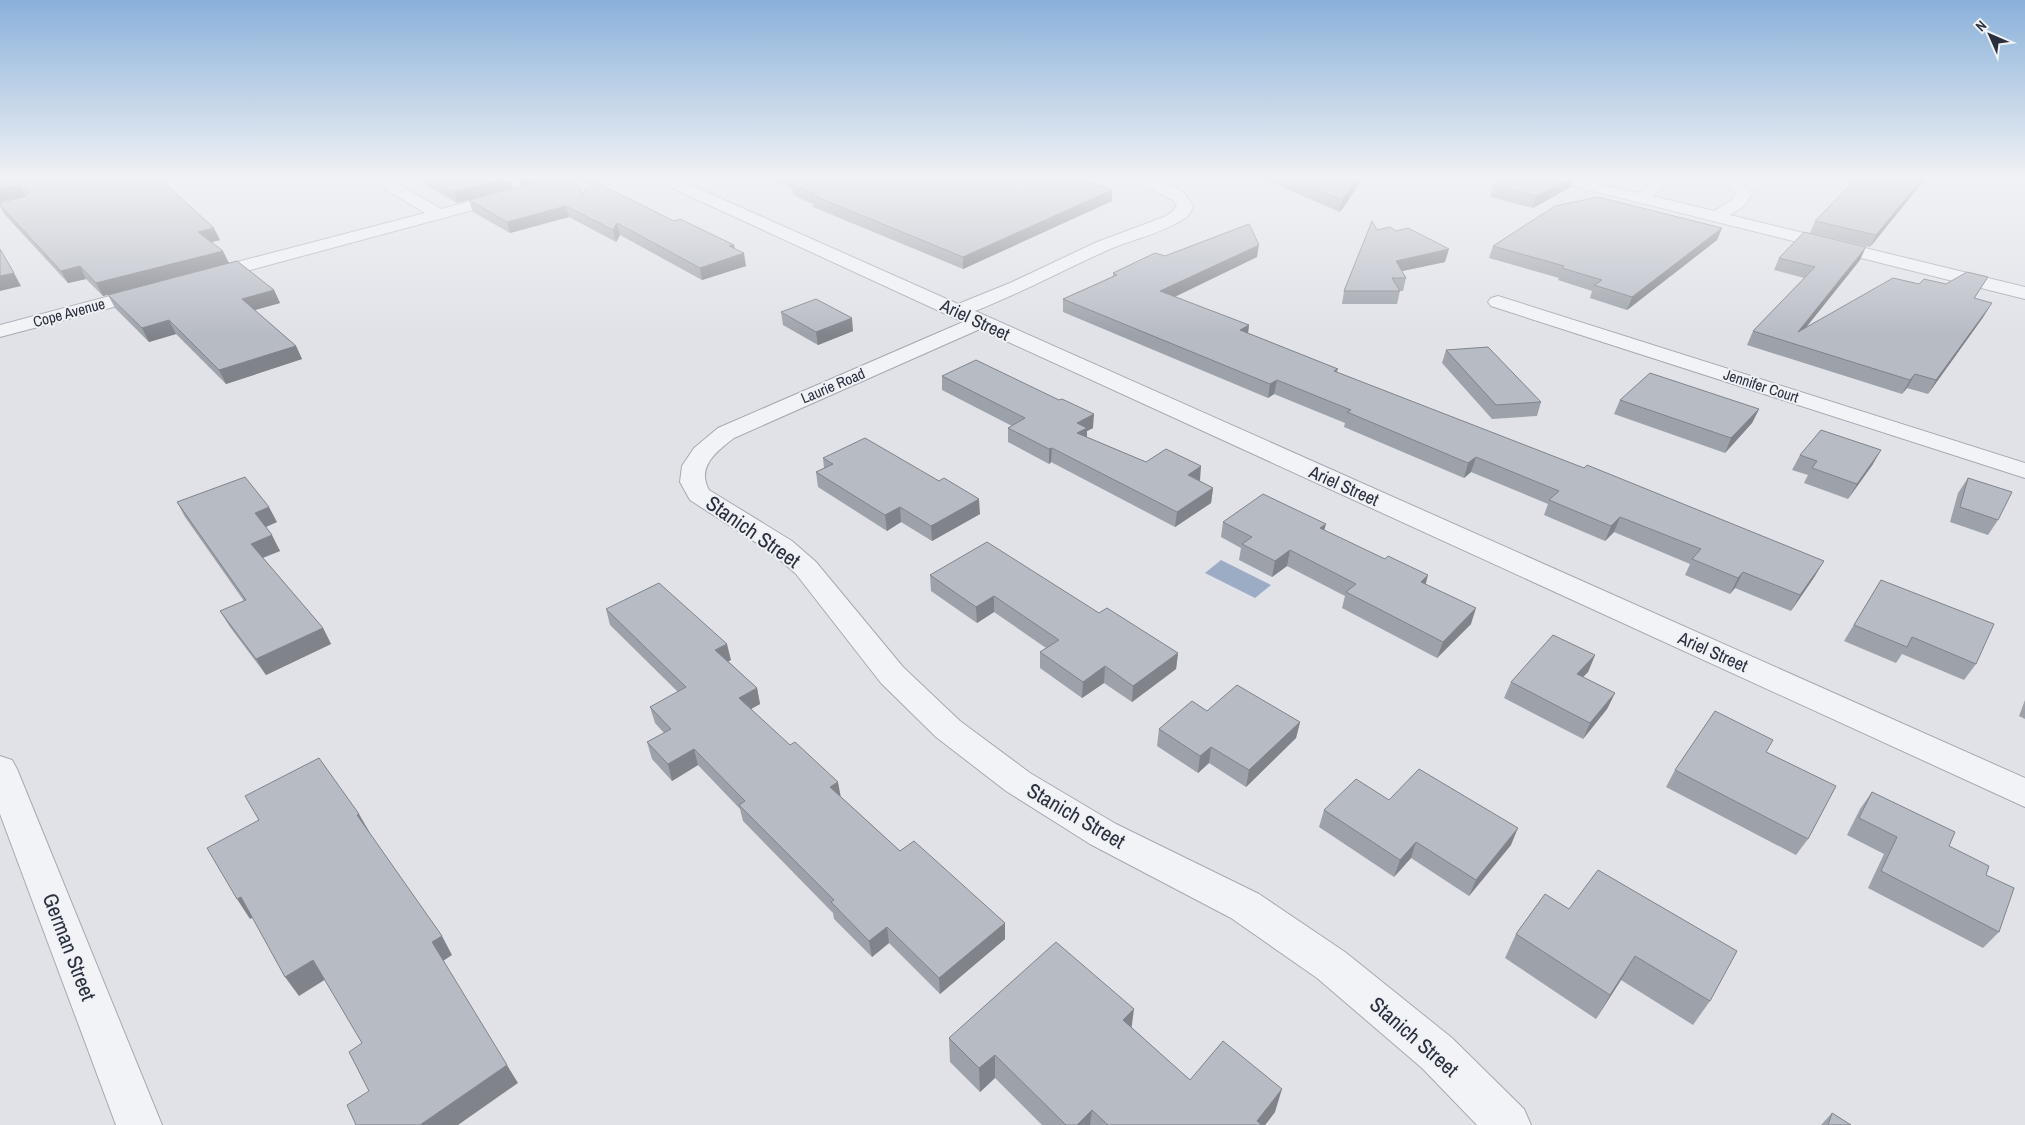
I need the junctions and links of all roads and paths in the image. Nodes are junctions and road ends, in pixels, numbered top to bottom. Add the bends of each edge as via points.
1 (375, 232) edge
2 (780, 232) edge
3 (1140, 232) edge
4 (1775, 232) edge
5 (194, 280) edge
6 (166, 287) edge
7 (2025, 293) edge
8 (1498, 302) dead end
9 (958, 312) junction
10 (980, 322) junction
11 (0, 331) edge
12 (695, 464) joint
13 (2025, 471) edge
14 (0, 769) edge
15 (2025, 793) edge
16 (139, 1125) edge
17 (1508, 1125) edge

1 - 5 street
2 - 9 street, Ariel Street
3 - 9 street
4 - 7 street
6 - 11 street, Cope Avenue
8 - 13 street, Jennifer Court
9 - 10 street, Ariel Street
10 - 12 street, Laurie Road via 743,425 711,444
10 - 15 street, Ariel Street
12 - 17 street, Stanich Street via 691,476 699,495 782,547 806,568 892,675 948,728 1027,787 1103,834 1245,906 1331,965 1437,1053
14 - 16 street, German Street

